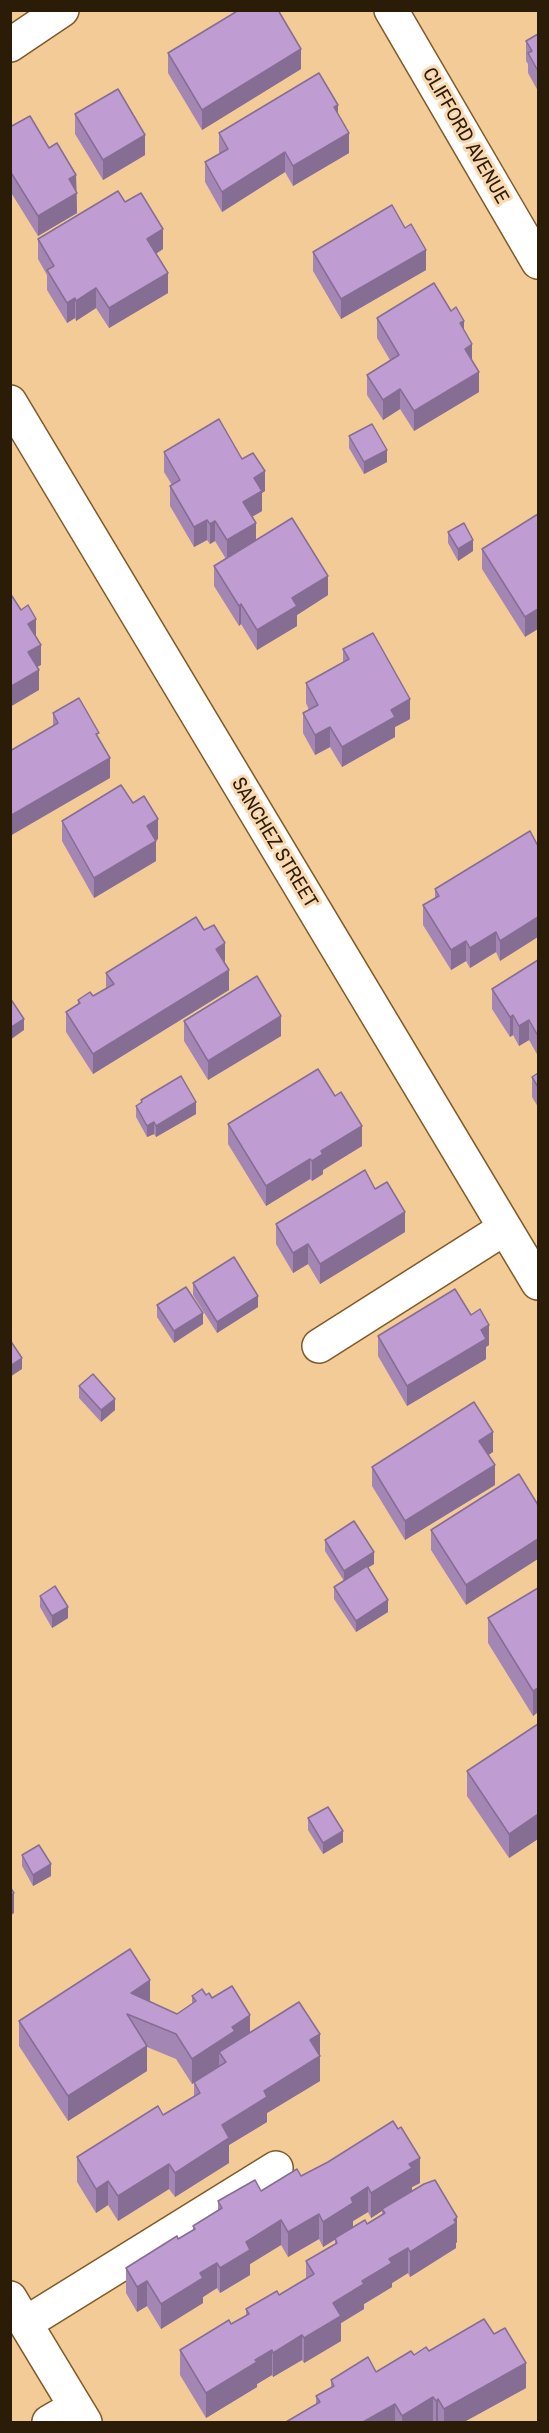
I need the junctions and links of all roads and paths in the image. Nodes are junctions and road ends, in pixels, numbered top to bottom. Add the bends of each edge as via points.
1 (62, 10) edge
2 (391, 10) edge
3 (10, 45) edge
4 (538, 262) edge
5 (10, 402) edge
6 (505, 1228) junction
7 (538, 1283) edge
8 (319, 1346) dead end
9 (276, 2168) dead end
10 (18, 2311) edge
11 (70, 2417) edge

1 - 3 street
2 - 4 street, CLIFFORD AVENUE
5 - 6 street, SANCHEZ STREET
6 - 7 street, SANCHEZ STREET
6 - 8 street
9 - 10 street
10 - 11 street

